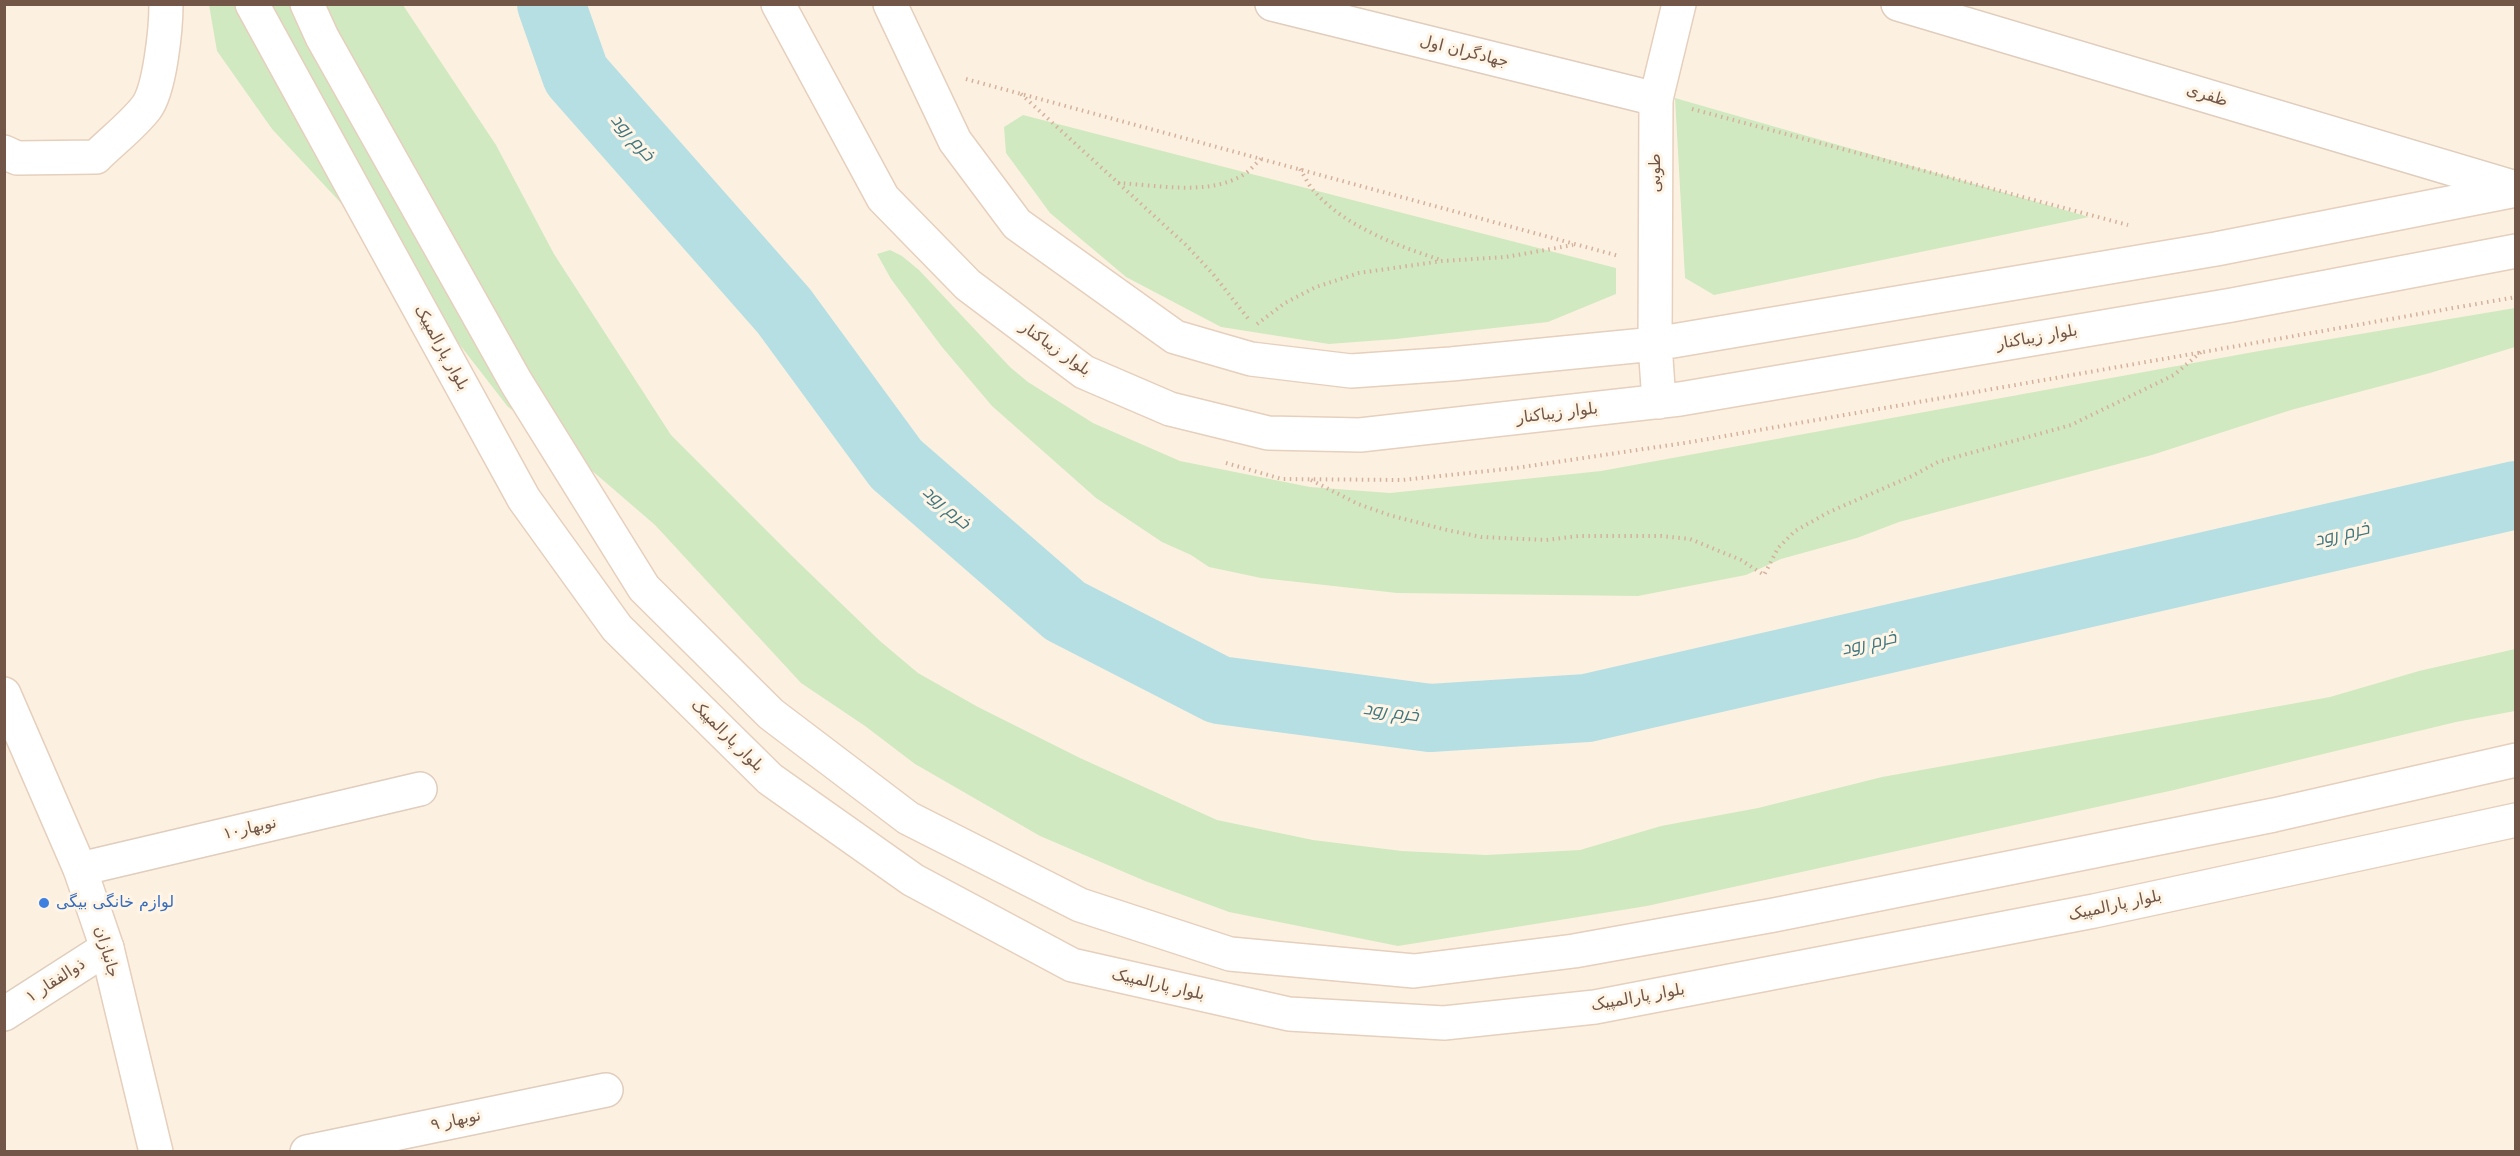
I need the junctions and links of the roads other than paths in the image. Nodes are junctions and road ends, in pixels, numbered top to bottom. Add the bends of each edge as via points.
1 (166, 4) edge
2 (252, 4) edge
3 (307, 4) edge
4 (778, 4) edge
5 (890, 4) edge
6 (1272, 4) edge
7 (1679, 4) edge
8 (1898, 4) edge
9 (1656, 99) junction
10 (4, 152) edge
11 (2516, 189) edge
12 (2516, 251) edge
13 (1655, 344) junction
14 (1659, 402) junction
15 (4, 694) edge
16 (13, 735) edge
17 (2516, 760) edge
18 (420, 789) dead end
19 (2516, 820) edge
20 (80, 869) junction
21 (106, 948) junction
22 (4, 1014) edge
23 (606, 1090) dead end
24 (156, 1152) edge
25 (306, 1152) edge

1 - 10 street via 160,67 147,107 96,157 17,158
2 - 19 street, بلوار پارالمپیک via 524,499 617,628 770,779 913,880 1072,965 1289,1014 1444,1023 1594,1007 2094,911
3 - 17 street via 516,382 645,588 771,714 909,819 1080,905 1230,954 1414,971 1574,951 1774,915 2274,815
4 - 14 street, بلوار زیباکنار via 883,198 968,285 1084,372 1170,409 1268,433 1360,435
5 - 13 street via 955,141 1017,224 1175,337 1251,358 1351,371
6 - 9 street, جهادگران اول
7 - 9 street, طوبی
8 - 11 street, ظفری
9 - 13 street, طوبی
11 - 13 street via 2216,249
12 - 14 street, بلوار زیباکنار via 2232,305
13 - 14 street, طوبی
15 - 16 street, جانبازان
16 - 20 street, جانبازان
18 - 20 street, نوبهار۱۰
20 - 21 street, جانبازان
21 - 22 street, ذوالفقار ۱
21 - 24 street, جانبازان
23 - 25 street, نوبهار ۹

